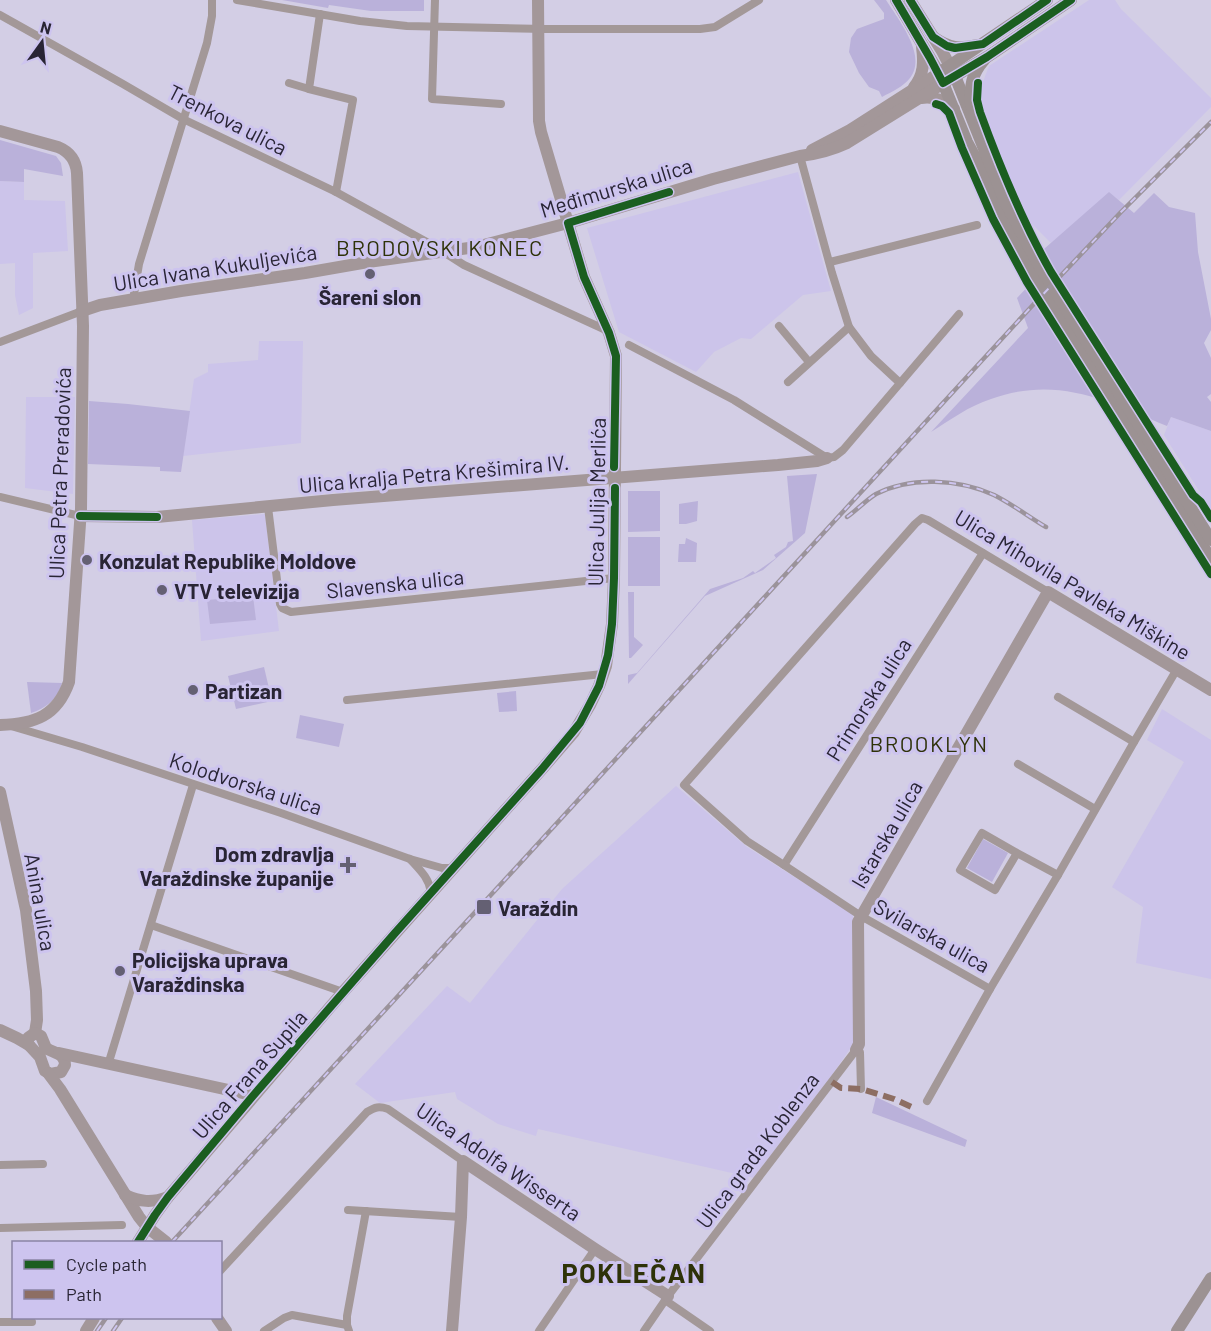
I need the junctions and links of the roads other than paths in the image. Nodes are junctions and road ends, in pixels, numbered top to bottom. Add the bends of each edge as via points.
1 (212, 0) edge
2 (237, 0) edge
3 (435, 0) edge
4 (538, 0) edge
5 (759, 0) edge
6 (896, 0) edge
7 (910, 0) edge
8 (1047, 0) edge
9 (1071, 0) edge
10 (320, 14) junction
11 (0, 15) edge
12 (434, 27) junction
13 (538, 29) junction
14 (928, 40) junction
15 (982, 44) junction
16 (987, 57) junction
17 (946, 74) junction
18 (289, 83) dead end
19 (309, 88) junction
20 (915, 94) junction
21 (501, 104) dead end
22 (954, 109) junction
23 (969, 112) junction
24 (183, 118) junction
25 (0, 131) edge
26 (800, 156) junction
27 (336, 192) junction
28 (568, 223) junction
29 (977, 225) dead end
30 (442, 252) junction
31 (830, 261) junction
32 (134, 299) junction
33 (82, 311) junction
34 (959, 314) dead end
35 (779, 326) dead end
36 (849, 327) junction
37 (608, 331) junction
38 (0, 342) edge
39 (629, 345) dead end
40 (809, 362) junction
41 (788, 382) dead end
42 (900, 383) junction
43 (827, 459) junction
44 (615, 478) junction
45 (0, 497) edge
46 (268, 507) junction
47 (80, 516) junction
48 (1211, 540) edge
49 (983, 553) junction
50 (1211, 559) edge
51 (614, 578) junction
52 (1048, 592) junction
53 (1178, 669) junction
54 (603, 674) junction
55 (1211, 690) edge
56 (1058, 697) dead end
57 (347, 700) dead end
58 (2, 724) edge
59 (1134, 742) junction
60 (1018, 764) dead end
61 (193, 785) junction
62 (684, 785) joint
63 (0, 792) edge
64 (1095, 809) junction
65 (1017, 853) junction
66 (410, 859) junction
67 (784, 866) junction
68 (453, 868) junction
69 (1058, 875) junction
70 (431, 892) junction
71 (861, 916) junction
72 (151, 925) junction
73 (990, 988) junction
74 (343, 992) junction
75 (0, 1030) edge
76 (30, 1038) junction
77 (856, 1050) junction
78 (59, 1053) junction
79 (78, 1058) junction
80 (108, 1065) junction
81 (58, 1070) junction
82 (861, 1089) dead end
83 (252, 1097) junction
84 (927, 1101) dead end
85 (463, 1161) junction
86 (43, 1164) dead end
87 (0, 1165) edge
88 (124, 1194) junction
89 (168, 1197) junction
90 (348, 1210) dead end
91 (366, 1211) junction
92 (461, 1216) junction
93 (122, 1226) dead end
94 (147, 1227) junction
95 (0, 1228) edge
96 (139, 1241) edge
97 (165, 1241) edge
98 (595, 1249) junction
99 (222, 1269) edge
100 (1208, 1284) edge
101 (667, 1298) junction
102 (0, 1322) edge
103 (32, 1322) dead end
104 (348, 1328) edge
105 (264, 1331) edge
106 (452, 1331) edge
107 (539, 1331) edge
108 (644, 1331) edge
109 (710, 1331) edge
110 (1177, 1331) edge

1 - 24 street via 207,43
2 - 10 street
3 - 12 street
4 - 13 main road, Ulica Julija Merlića
5 - 13 street via 715,27 700,29
6 - 14 main road
7 - 14 main road
8 - 15 main road, Međimurska ulica
9 - 16 main road, Međimurska ulica
10 - 12 street
10 - 19 street
11 - 24 street, Trenkova ulica
12 - 13 street
12 - 21 street via 432,99
13 - 28 main road, Ulica Julija Merlića via 539,121
14 - 15 main road via 955,48
14 - 17 main road
14 - 20 main road
15 - 17 main road, Međimurska ulica
16 - 17 main road, Međimurska ulica
16 - 23 main road via 971,82
17 - 20 main road, Međimurska ulica
17 - 22 main road
17 - 23 main road
18 - 19 street
19 - 27 street via 353,100
20 - 22 main road via 938,98
20 - 26 main road, Međimurska ulica via 847,142 822,153
22 - 50 main road via 998,210 1031,271
23 - 48 main road via 1006,204 1040,267
24 - 27 street, Trenkova ulica
24 - 32 street via 139,264
25 - 33 main road, Ulica Petra Preradovića via 64,150 73,158
26 - 28 main road, Međimurska ulica via 713,178
26 - 31 street
27 - 30 street, Trenkova ulica
28 - 30 main road, Međimurska ulica
28 - 37 main road, Ulica Julija Merlića via 584,277
29 - 31 street
30 - 32 main road, Ulica Ivana Kukuljevića
30 - 37 street
31 - 36 street
32 - 33 main road, Ulica Ivana Kukuljevića
33 - 38 street, Ulica Ivana Kukuljevića
33 - 47 main road, Ulica Petra Preradovića
34 - 42 street
35 - 40 street
36 - 40 street
36 - 42 street via 871,356
37 - 44 main road, Ulica Julija Merlića via 616,356
39 - 43 street via 734,400
40 - 41 street
42 - 43 street via 843,450
43 - 44 main road, Ulica kralja Petra Krešimira IV.
44 - 46 main road, Ulica kralja Petra Krešimira IV.
44 - 51 main road, Ulica Julija Merlića
45 - 47 street
46 - 47 main road, Ulica kralja Petra Krešimira IV. via 157,517
46 - 51 street, Slavenska ulica via 280,604 291,612
47 - 58 main road, Ulica Petra Preradovića via 71,673 66,692 46,714 30,721
49 - 52 street, Ulica Mihovila Pavleka Miškine
49 - 62 street, Ulica Mihovila Pavleka Miškine via 922,518
49 - 67 street, Primorska ulica
51 - 54 main road, Ulica Julija Merlića via 610,641
52 - 53 main road, Ulica Mihovila Pavleka Miškine
52 - 71 main road, Istarska ulica
53 - 55 main road, Ulica Mihovila Pavleka Miškine
53 - 59 street
54 - 57 street
54 - 68 main road, Ulica Julija Merlića via 580,723
56 - 59 street
58 - 61 street, Kolodvorska ulica
59 - 64 street
60 - 64 street
61 - 66 street, Kolodvorska ulica
61 - 72 street
62 - 67 street, Svilarska ulica via 747,841
63 - 76 main road, Anina ulica via 26,910 36,991 37,1020
64 - 69 street
65 - 65 street via 982,833 960,870 995,890
65 - 69 street
66 - 68 street, Kolodvorska ulica
66 - 70 street via 428,880
67 - 71 street, Svilarska ulica
68 - 70 main road, Ulica Frana Supila
69 - 73 street
70 - 74 main road, Ulica Frana Supila
71 - 73 street, Svilarska ulica
71 - 77 main road, Istarska ulica
72 - 74 street
72 - 80 street
73 - 84 street
74 - 83 main road, Ulica Frana Supila
75 - 76 main road
76 - 78 main road
76 - 81 main road via 45,1071
77 - 82 street via 860,1052
77 - 101 street, Ulica grada Koblenza
78 - 79 main road
78 - 81 main road via 64,1059
79 - 80 main road
79 - 81 main road
80 - 83 main road
81 - 88 main road via 60,1089
83 - 89 main road, Ulica Frana Supila
85 - 92 main road
85 - 98 main road, Ulica Adolfa Wisserta
85 - 99 street, Ulica Adolfa Wisserta via 388,1108 373,1108
86 - 87 street
88 - 89 main road via 147,1201
88 - 94 main road
89 - 94 main road, Ulica Frana Supila
90 - 91 street
91 - 92 street
91 - 104 street
92 - 106 main road
93 - 95 street
94 - 96 main road, Ulica Frana Supila
94 - 97 main road
98 - 101 main road, Ulica Adolfa Wisserta
98 - 107 street
100 - 110 main road
101 - 108 street, Ulica grada Koblenza
101 - 109 street, Ulica Adolfa Wisserta
102 - 103 street
104 - 105 street via 292,1315

